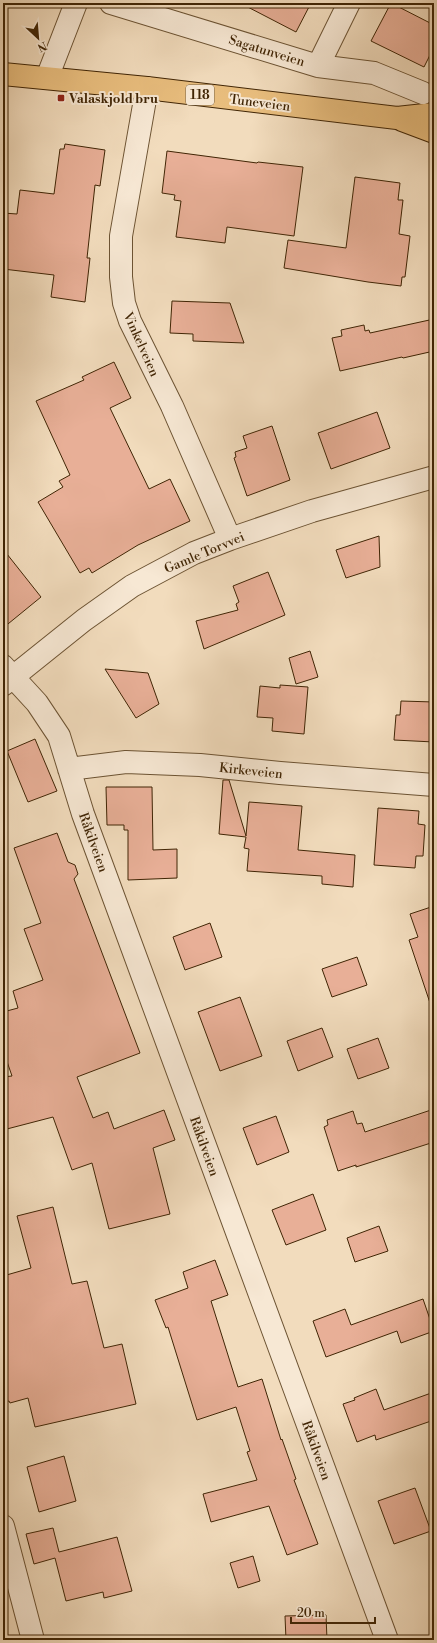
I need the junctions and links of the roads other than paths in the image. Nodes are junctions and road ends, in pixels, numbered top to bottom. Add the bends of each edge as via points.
1 (76, 3) edge
2 (112, 3) edge
3 (349, 3) edge
4 (318, 66) junction
5 (3, 74) edge
6 (47, 78) junction
7 (147, 88) junction
8 (423, 93) dead end
9 (434, 114) edge
10 (397, 118) junction
11 (434, 132) edge
12 (434, 477) edge
13 (230, 539) junction
14 (6, 676) edge
15 (69, 769) junction
16 (434, 785) edge
17 (3, 1526) edge
18 (33, 1640) edge
19 (387, 1640) edge

1 - 6 street
2 - 4 street, Sagatunveien
3 - 4 street
4 - 8 street, Sagatunveien via 374,73
5 - 6 main road, Tuneveien / 118
6 - 7 main road, Tuneveien / 118
7 - 10 main road, Tuneveien / 118
7 - 13 street, Vinkelveien via 121,236 124,303
9 - 10 main road, Tuneveien / 118
10 - 11 main road, Tuneveien / 118
12 - 13 street, Gamle Torvvei via 312,511
13 - 14 street, Gamle Torvvei via 194,553 132,586
14 - 15 street, Råkilveien via 37,703 59,736
15 - 16 street, Kirkeveien via 126,762 200,765
15 - 19 street, Råkilveien via 83,814
17 - 18 street

